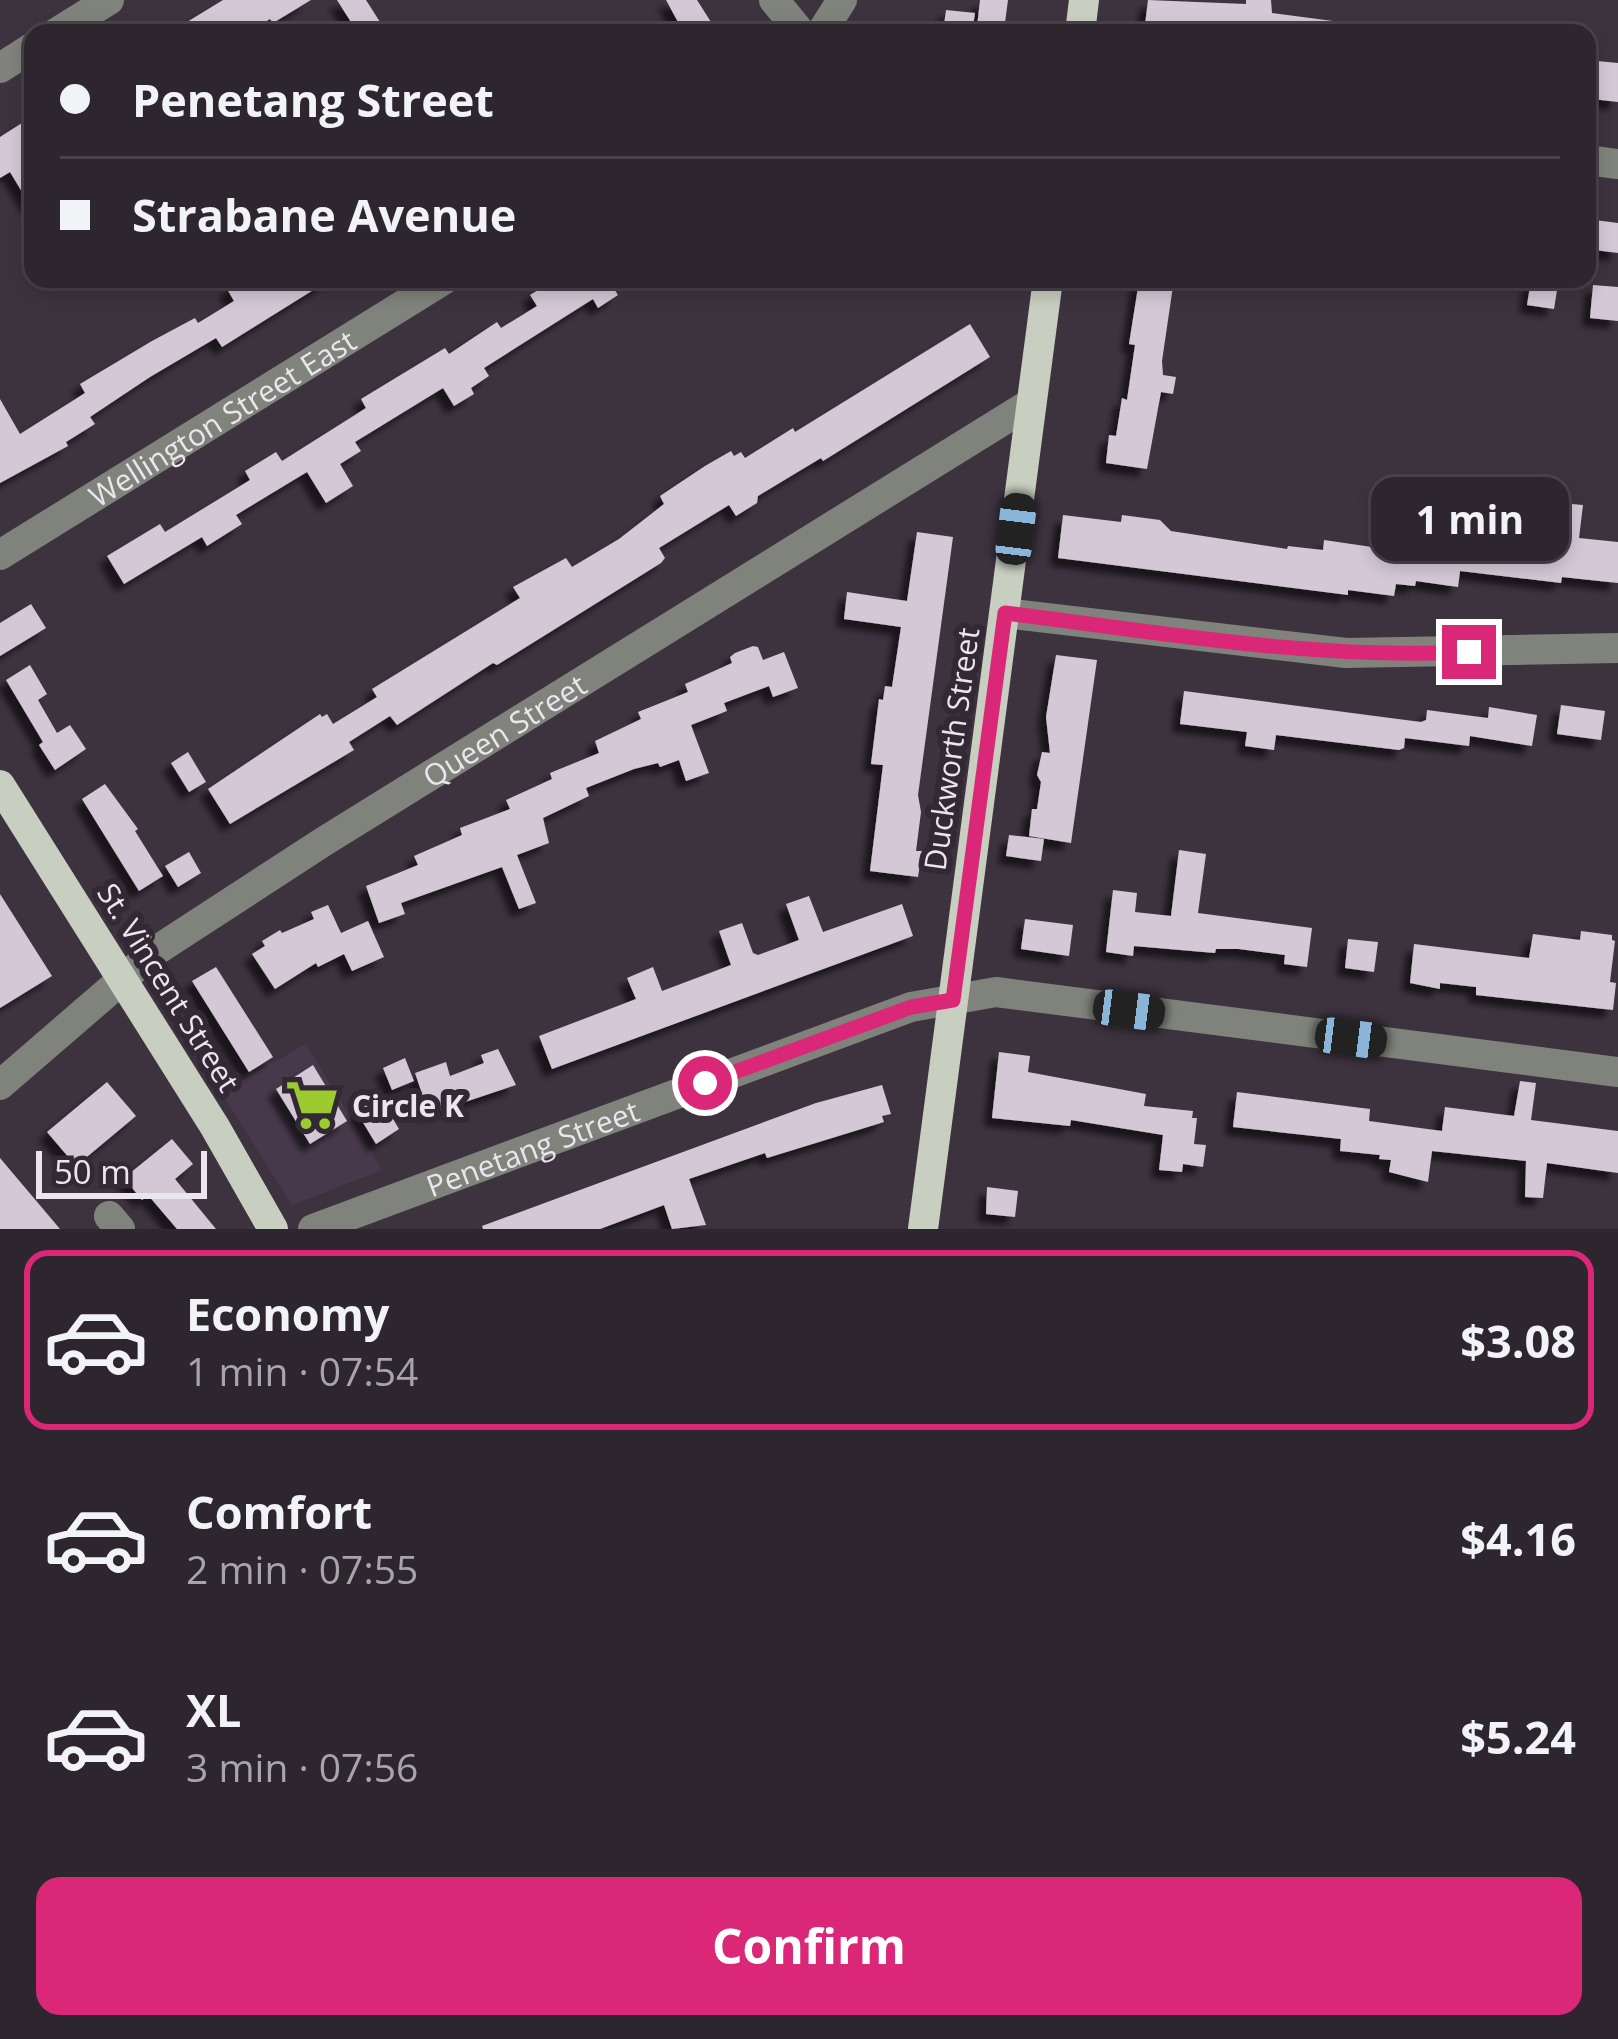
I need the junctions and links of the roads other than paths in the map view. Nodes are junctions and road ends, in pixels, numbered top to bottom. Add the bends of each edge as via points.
1 (109, 0) edge
2 (774, 0) edge
3 (70, 24) edge
4 (794, 24) edge
5 (430, 288) edge
6 (1047, 288) edge
7 (1031, 403) junction
8 (0, 555) edge
9 (1005, 613) junction
10 (1618, 648) edge
11 (0, 785) edge
12 (121, 981) junction
13 (953, 1000) junction
14 (1618, 1072) edge
15 (0, 1085) edge
16 (273, 1229) edge
17 (313, 1229) edge
18 (923, 1229) edge

1 - 3 street
2 - 4 street
5 - 8 street, Wellington Street East
6 - 7 main road, Duckworth Street
7 - 9 main road, Duckworth Street
7 - 12 street, Queen Street via 323,842
9 - 10 street via 1346,653
9 - 13 main road, Duckworth Street
11 - 12 main road, St. Vincent Street
12 - 15 street, Queen Street
12 - 16 main road, St. Vincent Street
13 - 14 street, Penetang Street via 996,992
13 - 17 street, Penetang Street via 911,1007
13 - 18 main road, Duckworth Street

